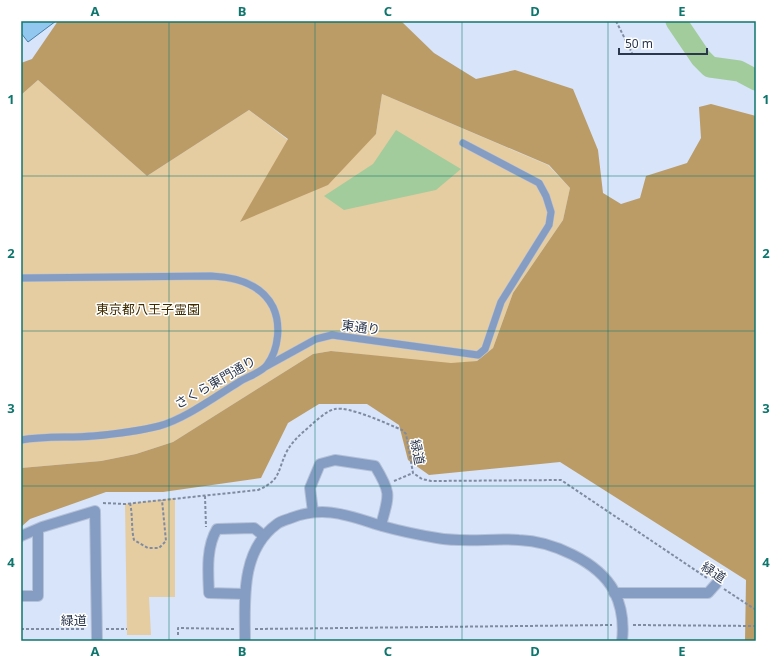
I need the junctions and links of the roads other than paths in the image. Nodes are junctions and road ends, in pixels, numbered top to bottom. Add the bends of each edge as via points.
1 (463, 143) dead end
2 (21, 278) edge
3 (267, 366) junction
4 (21, 440) edge
5 (314, 512) junction
6 (381, 525) junction
7 (38, 530) junction
8 (21, 536) edge
9 (264, 536) junction
10 (716, 584) road end
11 (614, 593) junction
12 (245, 594) junction
13 (21, 596) edge
14 (97, 641) edge
15 (245, 641) edge
16 (622, 641) edge

1 - 3 lane, 東通り via 539,183 551,212 549,225 501,302 485,348 478,355 332,335 316,339
2 - 3 lane, さくら東門通り via 236,278 256,288 273,306 278,326 277,340
3 - 4 lane, さくら東門通り via 200,407 160,426 93,436 44,436
5 - 6 street via 334,512
5 - 6 street via 310,488 320,464 335,460 375,466 386,484 389,496
5 - 9 street via 278,523
6 - 11 street via 439,539 542,542 556,547 592,568
7 - 8 street
7 - 13 street via 38,596
7 - 14 street via 42,526 95,512
9 - 12 street via 254,553
9 - 12 street via 254,528 217,529 213,536 208,570 209,593
10 - 11 street via 708,593
11 - 16 street via 624,625
12 - 15 street

